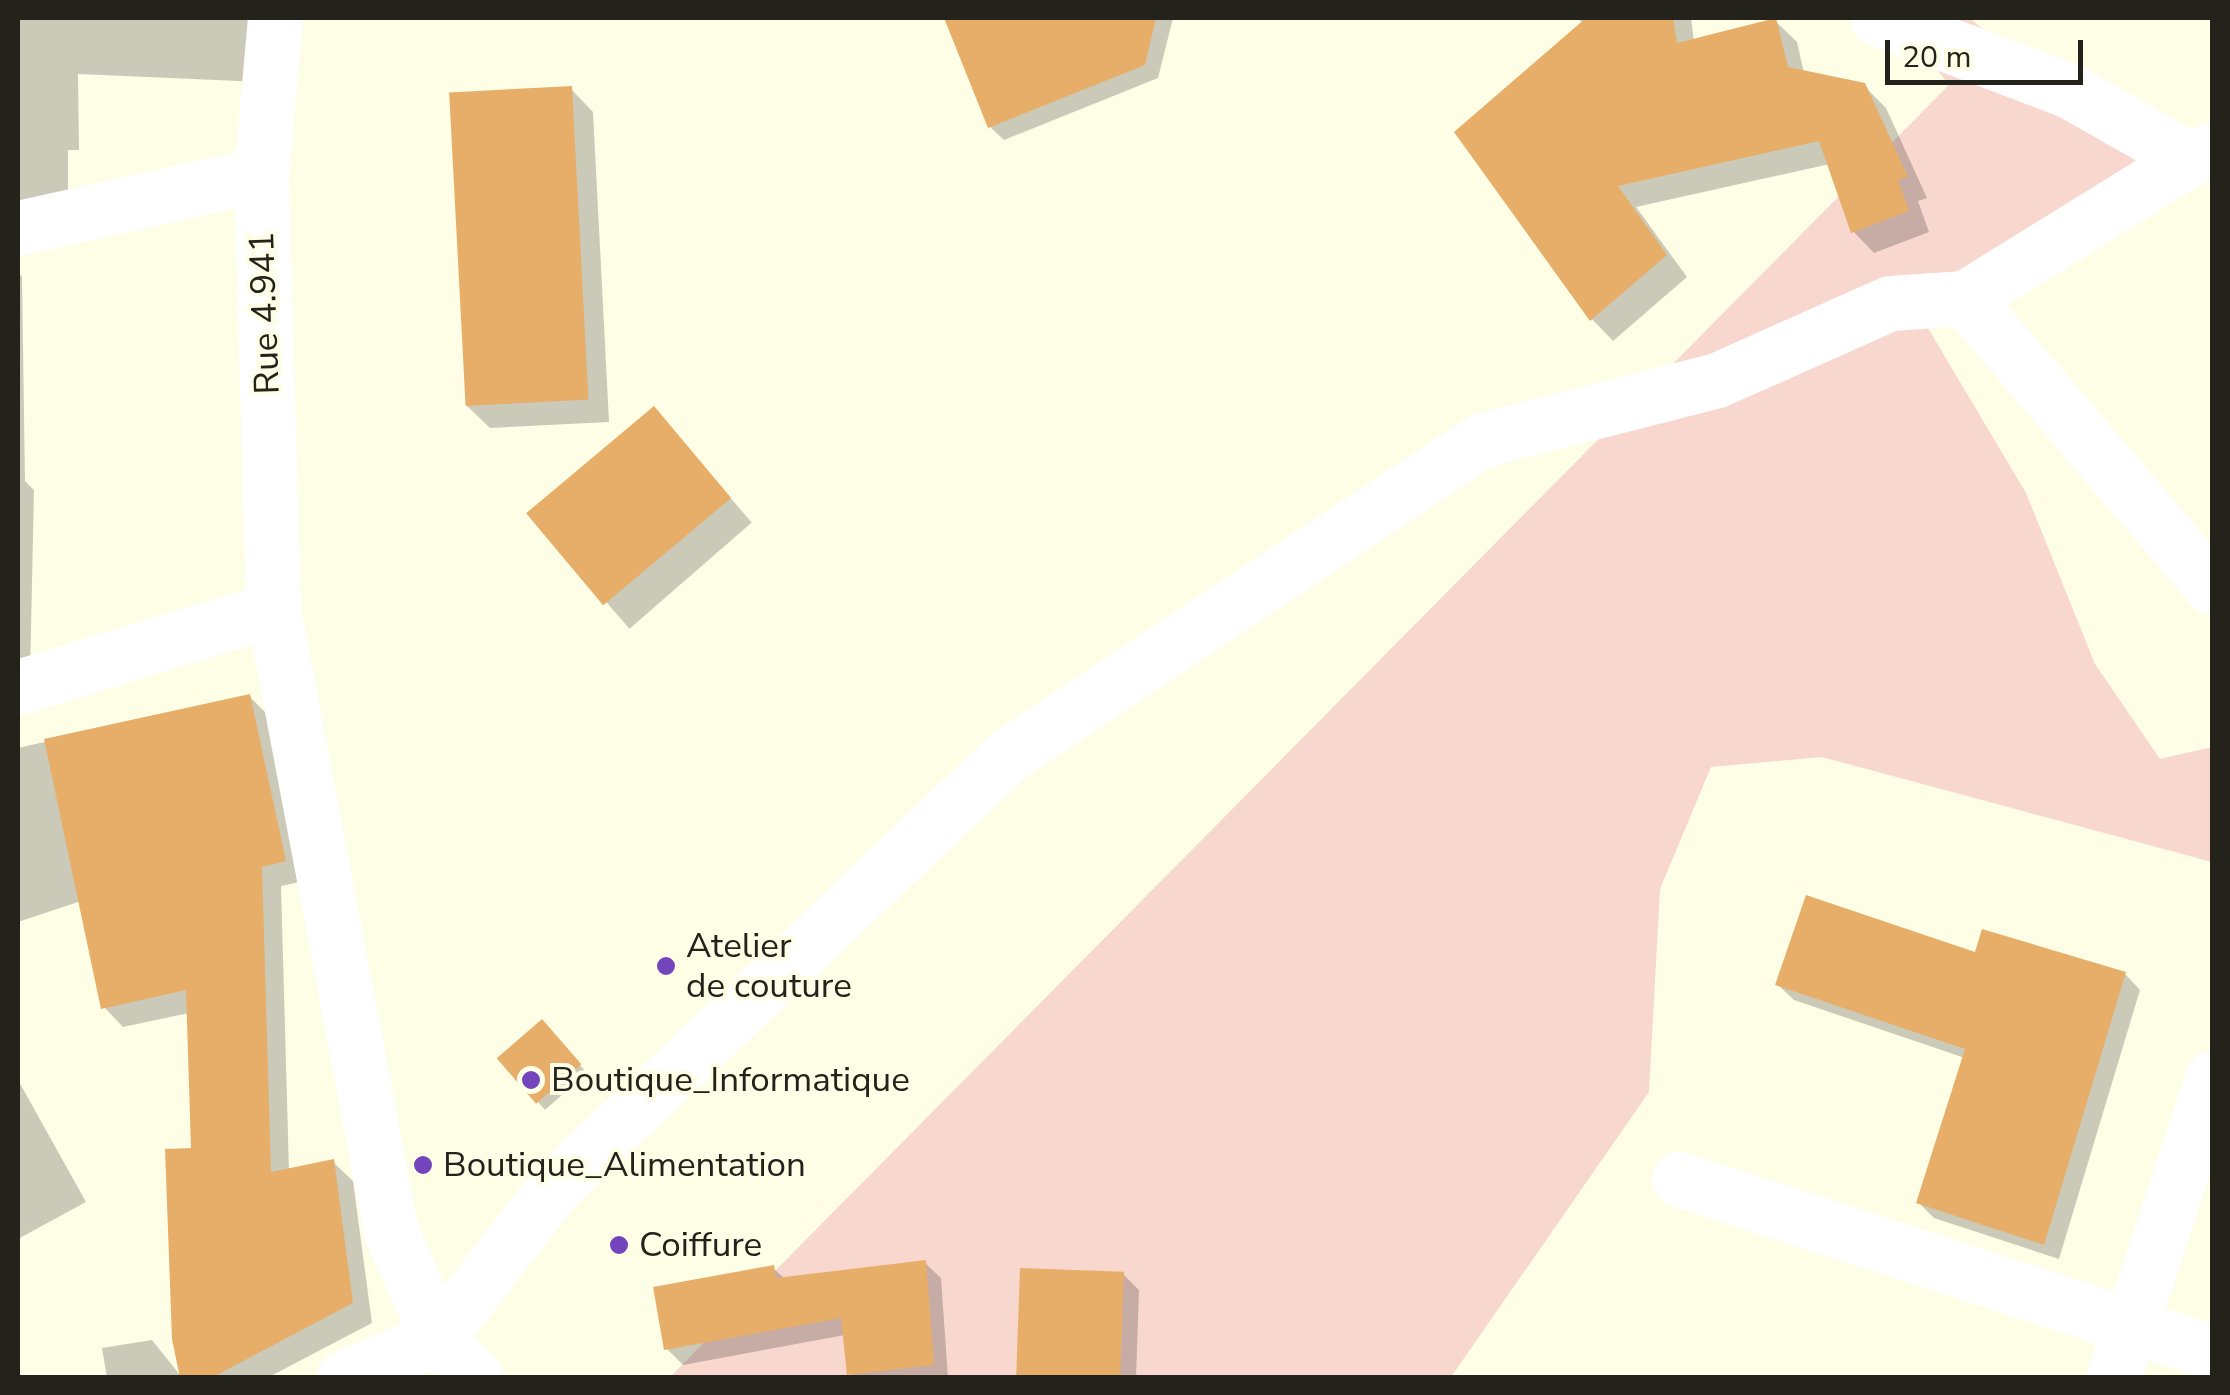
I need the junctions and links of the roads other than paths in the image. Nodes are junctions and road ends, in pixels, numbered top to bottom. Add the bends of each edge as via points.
1 (275, 18) edge
2 (1878, 18) edge
3 (2201, 154) edge
4 (261, 174) junction
5 (18, 228) edge
6 (1966, 298) junction
7 (2212, 587) edge
8 (273, 610) junction
9 (18, 687) edge
10 (2212, 1078) edge
11 (1679, 1179) dead end
12 (2132, 1322) junction
13 (438, 1336) junction
14 (2212, 1352) edge
15 (342, 1378) edge
16 (476, 1378) edge
17 (2113, 1378) edge

1 - 4 street, Rue 4.941
2 - 3 street via 2070,91
3 - 6 street
4 - 5 street
4 - 8 street, Rue 4.941
6 - 7 street
6 - 13 street via 1890,303 1717,380 1482,440 1008,756 556,1185
8 - 9 street
8 - 13 street, Rue 4.941 via 391,1232
10 - 12 street
11 - 12 street
12 - 14 street
12 - 17 street
13 - 15 street
13 - 16 street, Rue 4.941

